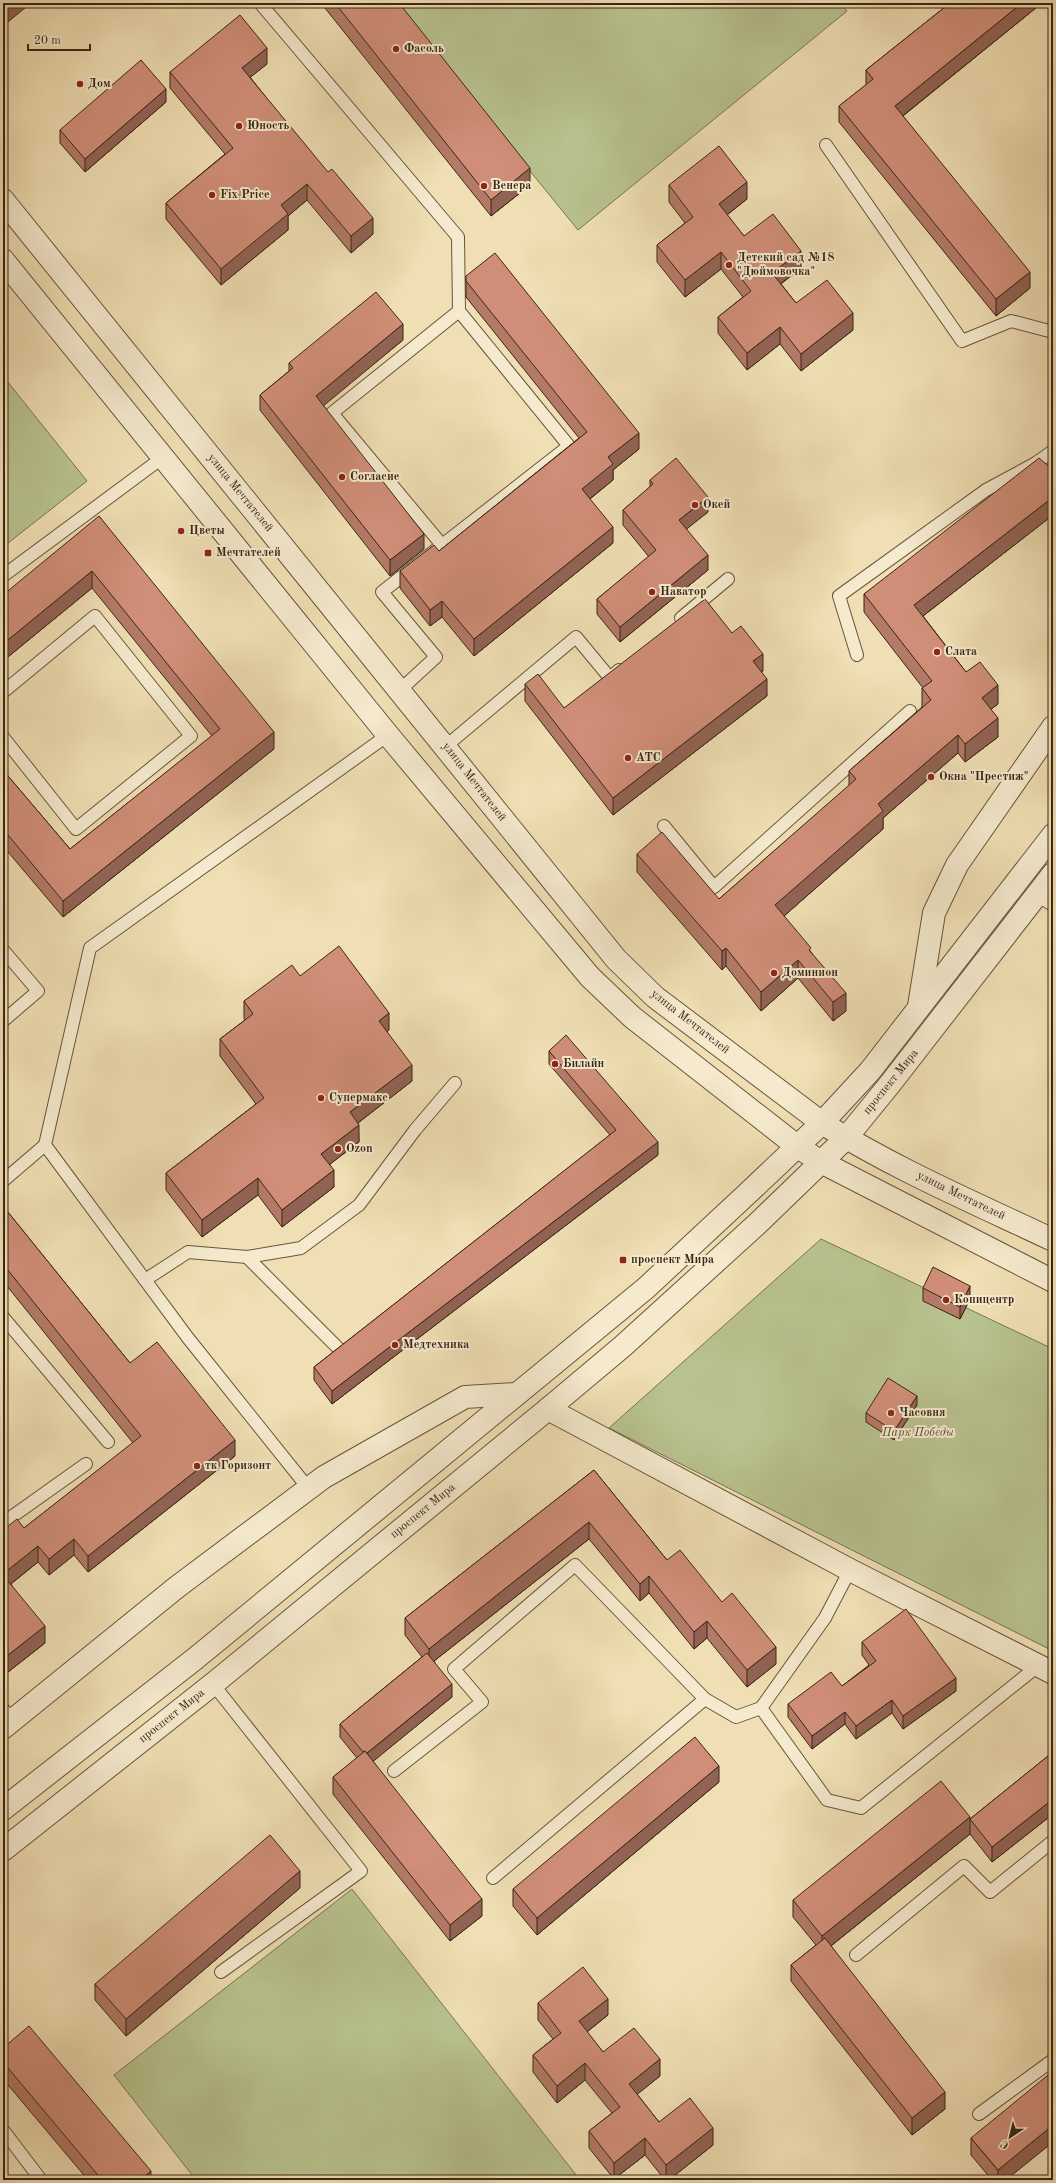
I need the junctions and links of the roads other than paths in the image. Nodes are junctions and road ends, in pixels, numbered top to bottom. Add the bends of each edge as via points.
1 (260, 3) edge
2 (826, 145) dead end
3 (3, 200) edge
4 (3, 260) edge
5 (459, 311) junction
6 (1053, 332) edge
7 (1053, 451) edge
8 (162, 458) junction
9 (1036, 463) junction
10 (1053, 480) edge
11 (442, 545) junction
12 (3, 576) edge
13 (728, 579) dead end
14 (675, 623) edge
15 (857, 655) dead end
16 (627, 663) edge
17 (399, 691) junction
18 (3, 692) edge
19 (910, 711) dead end
20 (1053, 727) edge
21 (388, 735) junction
22 (3, 737) edge
23 (446, 746) junction
24 (664, 826) dead end
25 (1053, 835) edge
26 (1053, 874) edge
27 (1045, 900) edge
28 (3, 950) edge
29 (920, 1006) junction
30 (3, 1021) edge
31 (455, 1084) dead end
32 (822, 1123) junction
33 (846, 1138) junction
34 (45, 1145) junction
35 (798, 1147) junction
36 (821, 1162) junction
37 (3, 1181) edge
38 (1053, 1240) edge
39 (247, 1257) junction
40 (144, 1280) junction
41 (1053, 1281) edge
42 (3, 1317) edge
43 (337, 1347) edge
44 (516, 1394) junction
45 (548, 1409) junction
46 (108, 1442) dead end
47 (86, 1464) dead end
48 (309, 1489) junction
49 (3, 1523) edge
50 (850, 1570) junction
51 (1046, 1669) edge
52 (213, 1684) junction
53 (705, 1699) junction
54 (761, 1708) junction
55 (6, 1720) edge
56 (394, 1771) dead end
57 (3, 1809) edge
58 (1053, 1841) edge
59 (3, 1850) edge
60 (492, 1878) dead end
61 (856, 1955) dead end
62 (221, 1972) dead end
63 (1053, 2060) edge
64 (980, 2114) dead end
65 (3, 2130) edge
66 (41, 2180) edge

1 - 5 lane via 458,237
2 - 6 lane via 962,341 1011,321
3 - 17 street, улица Мечтателей
4 - 8 street
5 - 11 lane via 568,446
5 - 11 lane via 332,413
7 - 9 lane
8 - 12 lane
8 - 21 street
9 - 10 lane
9 - 15 lane via 986,490 839,596
11 - 17 lane via 382,592 436,657
13 - 14 lane
16 - 23 lane via 610,678 576,637
17 - 23 street, улица Мечтателей
18 - 22 lane via 95,616 191,736 76,829
19 - 24 lane via 714,887
20 - 29 street via 958,865 934,913
21 - 34 lane via 90,948
21 - 35 street via 590,977 632,1017
23 - 32 street, улица Мечтателей via 616,959 655,997
25 - 29 street, проспект Мира
26 - 27 street, проспект Мира
27 - 33 street, проспект Мира
28 - 30 lane via 38,991
29 - 32 street, проспект Мира via 870,1070
31 - 39 lane via 415,1130 359,1205 301,1248
32 - 33 street, улица Мечтателей
32 - 35 street, проспект Мира
33 - 36 street, проспект Мира
33 - 38 street, улица Мечтателей via 920,1177
34 - 37 lane
34 - 40 lane
35 - 36 street
35 - 44 street, проспект Мира via 646,1288
36 - 41 street
36 - 45 street, проспект Мира via 628,1341
39 - 40 lane via 188,1252
39 - 43 lane
40 - 48 lane
42 - 46 lane
44 - 48 street via 466,1397 324,1477
44 - 57 street, проспект Мира via 196,1658
45 - 50 street
45 - 52 street, проспект Мира
47 - 49 lane
48 - 55 street via 177,1587
50 - 51 street
50 - 54 lane via 825,1618
51 - 54 lane via 861,1808 826,1800
52 - 59 street, проспект Мира
52 - 62 lane via 360,1871
53 - 54 lane via 736,1717
53 - 56 lane via 575,1565 454,1669 482,1702
53 - 60 lane
58 - 61 lane via 990,1892 964,1866
63 - 64 lane
65 - 66 lane

